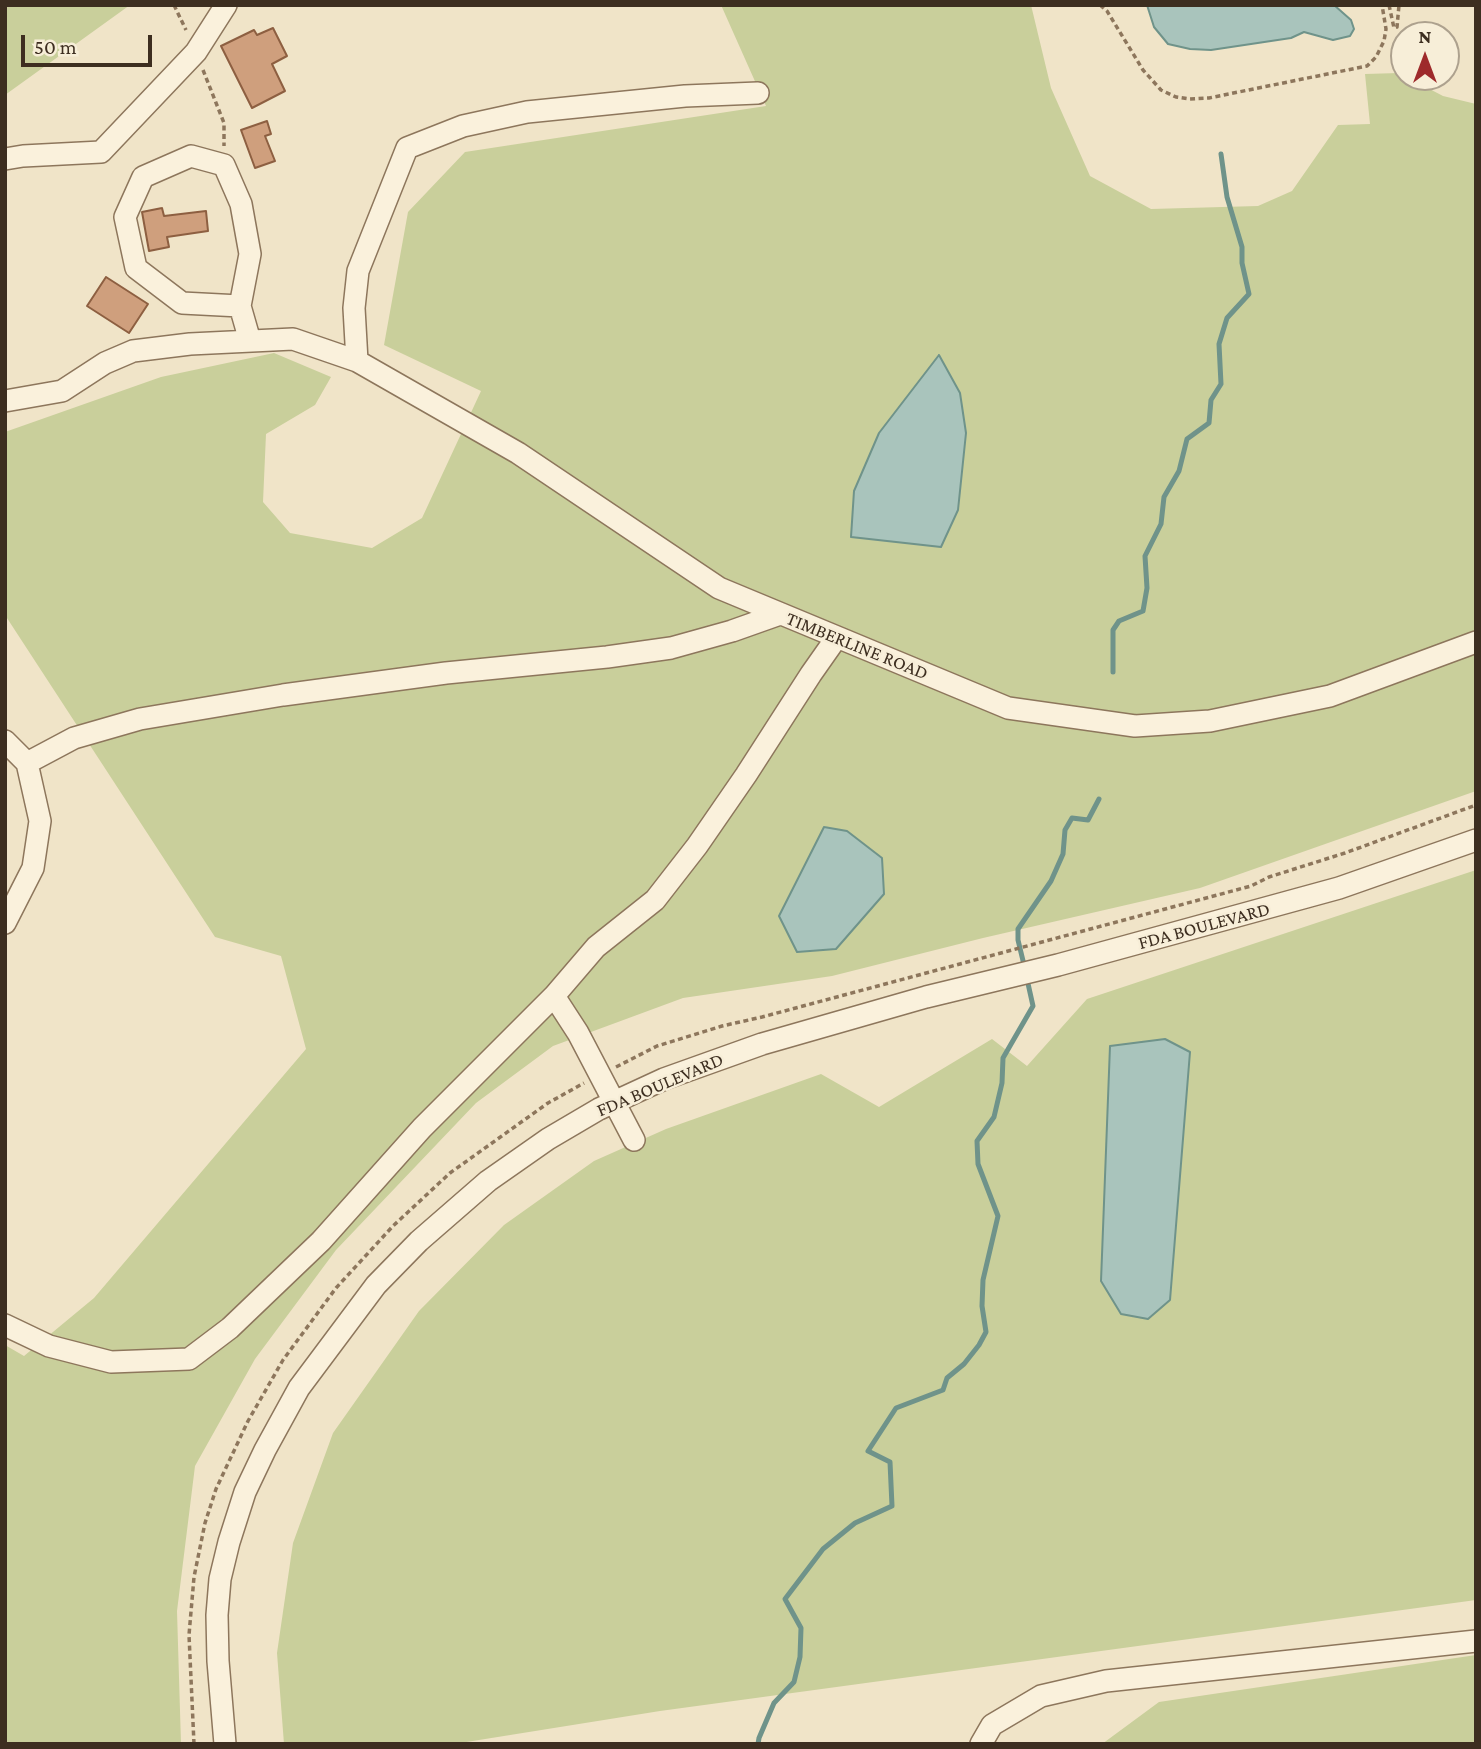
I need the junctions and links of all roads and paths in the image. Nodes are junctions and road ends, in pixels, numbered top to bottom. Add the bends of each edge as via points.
1 (174, 5) edge
2 (226, 5) edge
3 (1100, 5) edge
4 (1382, 5) edge
5 (1389, 5) edge
6 (1399, 5) edge
7 (196, 52) junction
8 (758, 93) dead end
9 (5, 159) edge
10 (224, 165) junction
11 (240, 306) junction
12 (250, 341) junction
13 (356, 360) junction
14 (5, 401) edge
15 (780, 614) junction
16 (837, 637) junction
17 (1476, 642) edge
18 (5, 741) edge
19 (27, 763) junction
20 (1476, 805) edge
21 (1476, 840) edge
22 (5, 923) edge
23 (554, 996) junction
24 (600, 1074) junction
25 (614, 1102) junction
26 (635, 1140) dead end
27 (5, 1325) edge
28 (1476, 1641) edge
29 (194, 1744) edge
30 (225, 1744) edge
31 (981, 1744) edge

1 - 7 path
2 - 7 street
3 - 4 path via 1160,90 1190,99 1367,66 1376,57 1387,29
5 - 6 path via 1394,28
7 - 9 street via 101,152
7 - 10 path via 224,123
8 - 13 street via 527,112 463,126 407,148 358,271
10 - 11 street via 241,204 250,254
10 - 11 street via 191,156 144,177 125,217 136,268 182,303
11 - 12 street
12 - 13 street, TIMBERLINE ROAD via 293,339
12 - 14 street via 133,351 62,391
13 - 15 street, TIMBERLINE ROAD via 517,453 719,588
15 - 16 street, TIMBERLINE ROAD
15 - 19 street via 671,648 283,695 140,719 74,737
16 - 17 street, TIMBERLINE ROAD via 1008,708 1135,726 1210,721 1330,696
16 - 23 street via 697,846 654,900 596,947
18 - 19 street
19 - 22 street via 40,821 33,868
20 - 24 path via 1251,886 722,1026 657,1046
21 - 25 street, FDA BOULEVARD via 1339,888 762,1044
23 - 24 street
23 - 27 street via 422,1128 321,1241 230,1328 189,1359 111,1362 49,1346
24 - 25 street
24 - 29 path via 548,1104 450,1173 336,1288 283,1360 248,1421 205,1523 189,1635
25 - 26 street
25 - 30 street, FDA BOULEVARD via 548,1139 488,1181 419,1241 376,1285 299,1388 245,1492 220,1579 218,1661
28 - 31 street via 1106,1681 1041,1696 992,1725

